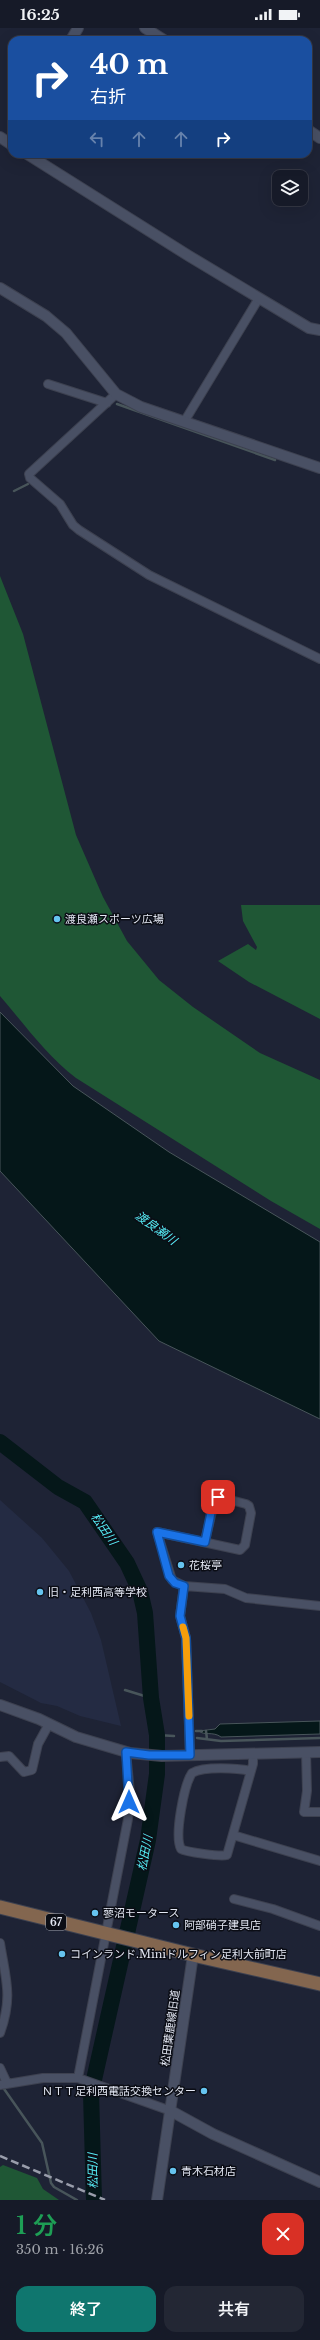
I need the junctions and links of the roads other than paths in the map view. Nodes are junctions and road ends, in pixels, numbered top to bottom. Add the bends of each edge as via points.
1 (145, 28) edge
2 (158, 36) edge
3 (33, 158) edge
4 (0, 288) edge
5 (259, 298) junction
6 (320, 330) edge
7 (48, 384) dead end
8 (116, 394) junction
9 (107, 402) junction
10 (184, 422) junction
11 (320, 468) edge
12 (320, 659) edge
13 (205, 1542) junction
14 (184, 1586) junction
15 (320, 1606) edge
16 (0, 1705) edge
17 (49, 1724) junction
18 (306, 1752) junction
19 (320, 1752) edge
20 (128, 1753) junction
21 (253, 1753) junction
22 (190, 1755) junction
23 (0, 1757) edge
24 (250, 1771) junction
25 (320, 1812) edge
26 (233, 1835) junction
27 (320, 1861) edge
28 (234, 1899) dead end
29 (0, 1907) edge
30 (320, 1926) edge
31 (110, 1935) junction
32 (0, 1943) edge
33 (193, 1955) junction
34 (320, 1984) edge
35 (0, 2033) edge
36 (0, 2068) edge
37 (80, 2079) junction
38 (3, 2084) edge
39 (171, 2111) junction
40 (320, 2182) edge
41 (157, 2200) edge

1 - 2 street
3 - 5 street
4 - 8 street via 46,316 66,333
5 - 6 street via 310,328
5 - 10 street
7 - 9 street
8 - 9 street
8 - 10 street via 141,408
9 - 12 street via 29,474 30,478 60,504 79,530 149,575
10 - 11 street
13 - 13 street via 240,1550 245,1546 251,1513 249,1506 223,1498 215,1499
13 - 14 street via 157,1532 169,1576 175,1583
14 - 15 street via 225,1589 246,1598
14 - 22 street via 180,1616 186,1638
16 - 17 street
17 - 20 street via 76,1737
17 - 23 street via 38,1744 32,1770 24,1772 9,1756
18 - 19 street
18 - 21 street
18 - 25 street via 307,1791 304,1812
20 - 22 street
20 - 31 street via 128,1819
21 - 22 street
21 - 24 street
24 - 26 street
24 - 26 street via 240,1768 201,1770 190,1775 181,1810 178,1839 181,1848 189,1852 223,1856 226,1855
26 - 27 street
28 - 30 street via 273,1909
29 - 31 main road, 67
31 - 33 main road, 67
31 - 37 street
32 - 35 street via 9,1996 6,2017
33 - 34 main road, 67
33 - 39 street, 松田葉鹿線旧道
36 - 38 street
37 - 38 street via 43,2078
37 - 39 street
39 - 40 street via 213,2134
39 - 41 street, 松田葉鹿線旧道

